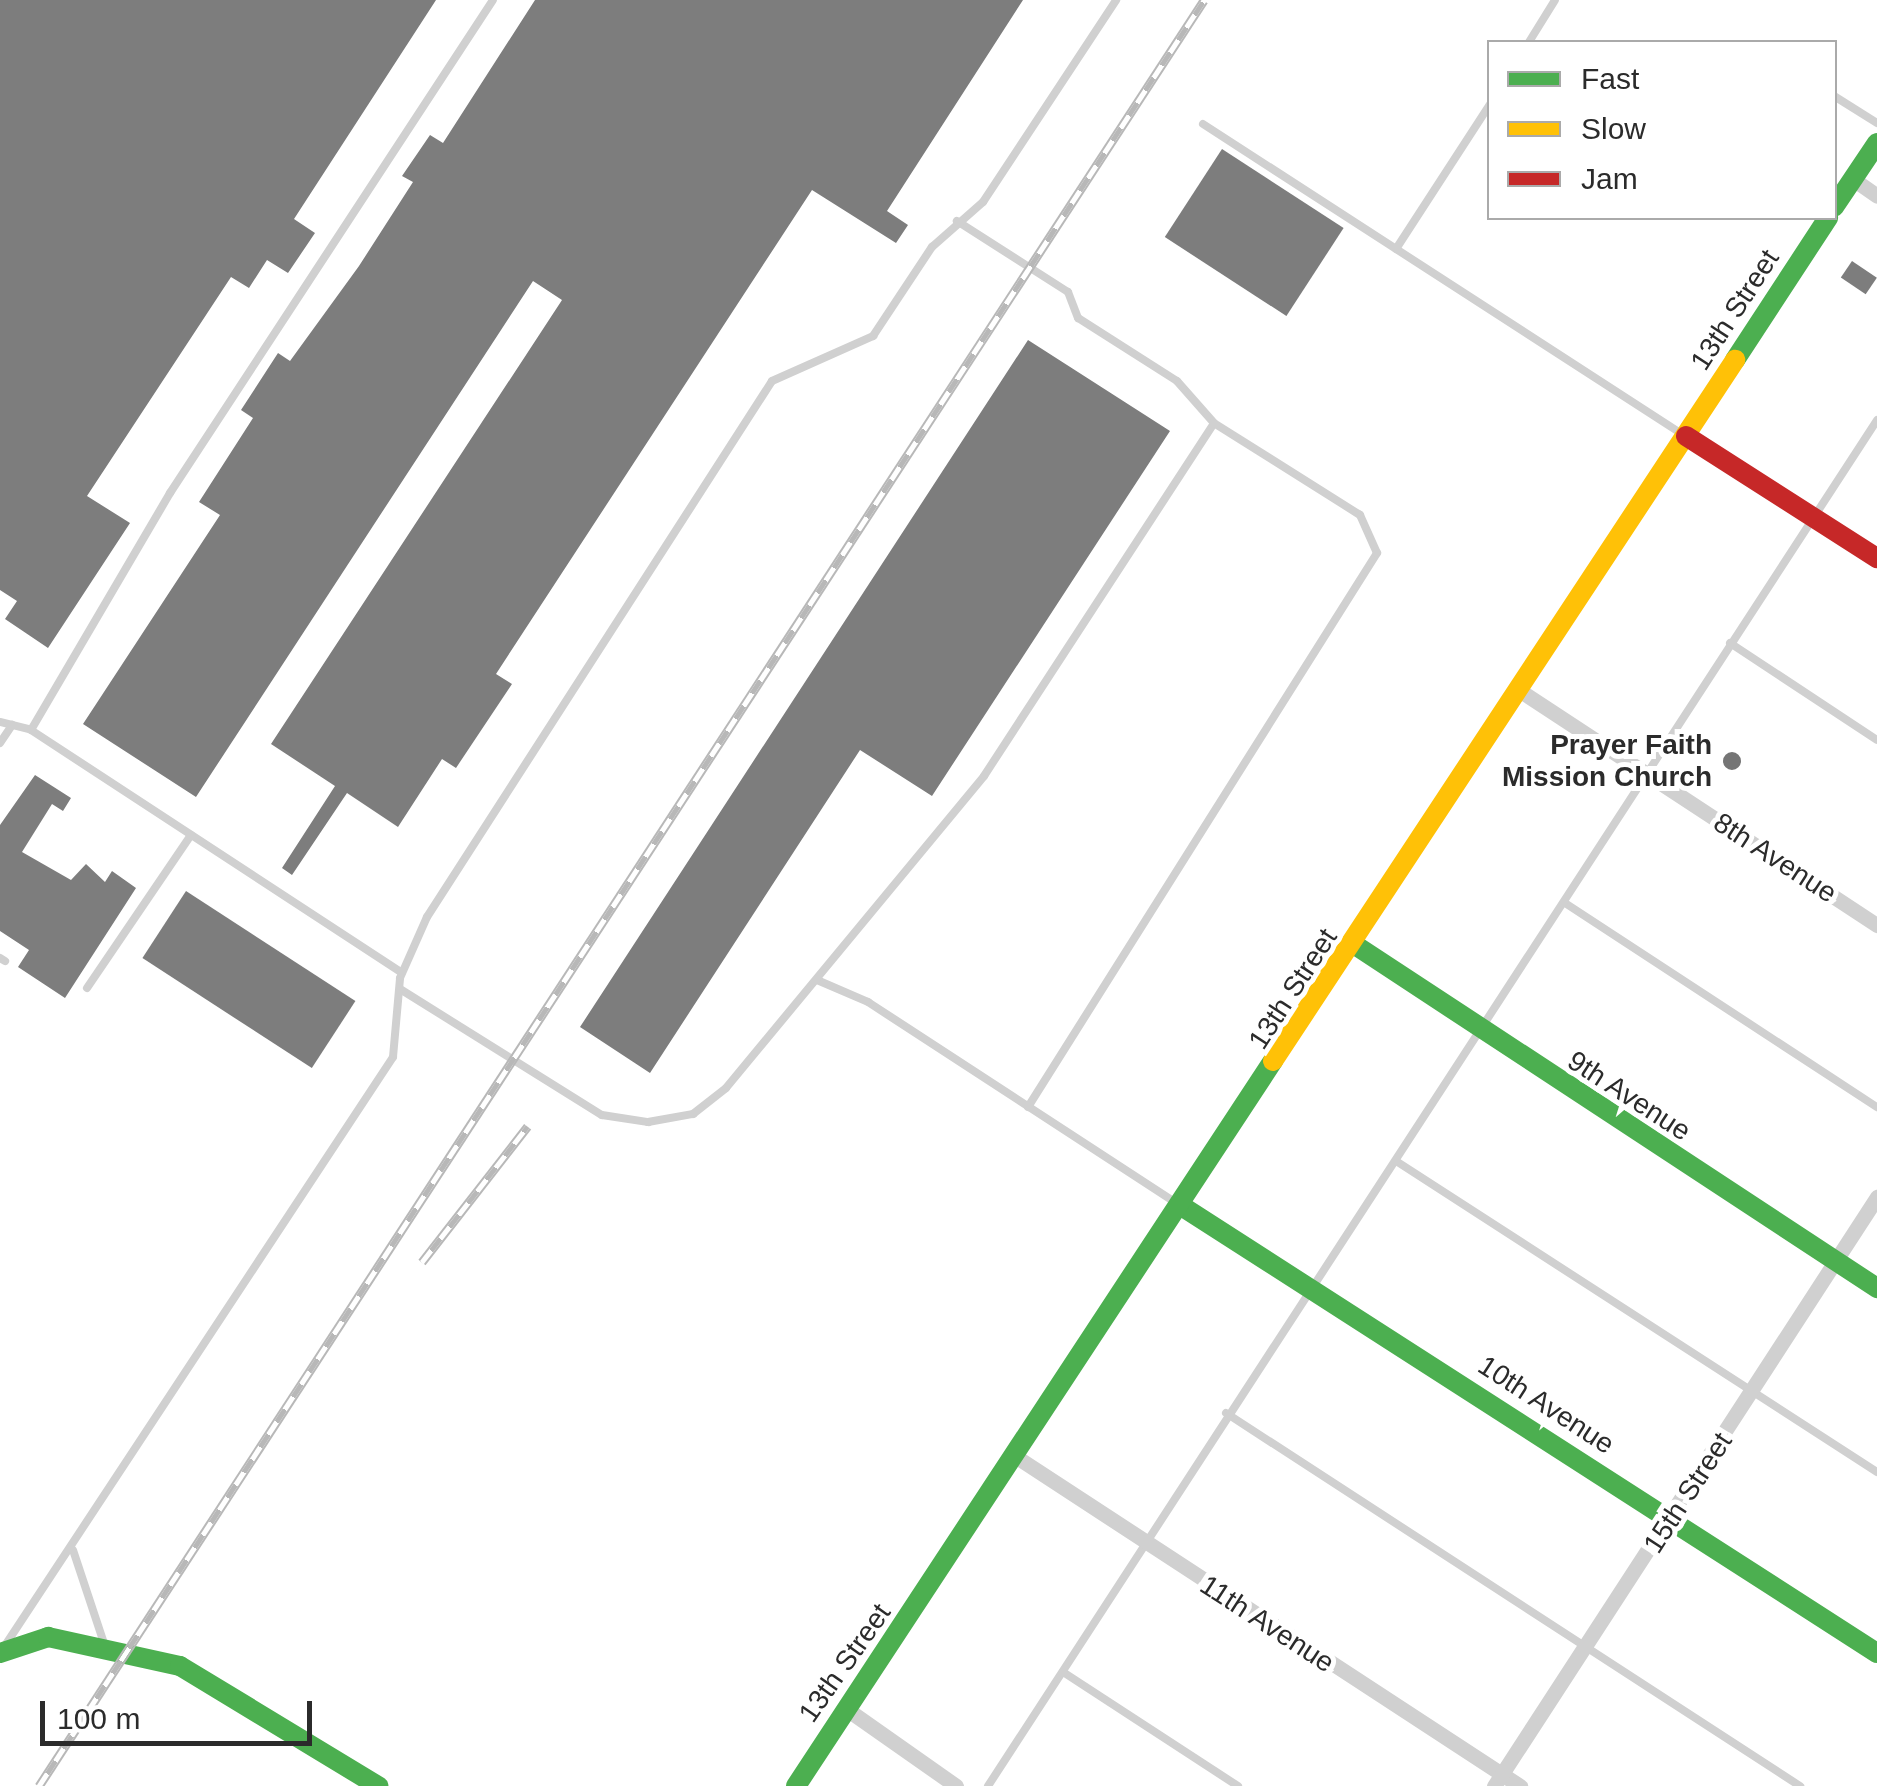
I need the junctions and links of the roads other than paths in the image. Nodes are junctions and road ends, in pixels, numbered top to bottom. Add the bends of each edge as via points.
1 (493, 0) edge
2 (1116, 0) edge
3 (1555, 0) edge
4 (1530, 40) edge
5 (1837, 98) edge
6 (1487, 109) edge
7 (1877, 123) edge
8 (1203, 124) dead end
9 (1877, 142) edge
10 (1853, 180) junction
11 (1877, 196) edge
12 (1837, 203) edge
13 (1827, 220) edge
14 (957, 221) junction
15 (1396, 249) junction
16 (1877, 420) edge
17 (1214, 423) junction
18 (1686, 436) junction
19 (1813, 516) junction
20 (1877, 558) edge
21 (1730, 643) junction
22 (1522, 692) junction
23 (0, 722) edge
24 (12, 725) junction
25 (30, 730) junction
26 (1877, 740) edge
27 (0, 743) edge
28 (1647, 774) junction
29 (191, 835) junction
30 (1566, 903) junction
31 (1877, 924) edge
32 (1355, 945) junction
33 (402, 973) junction
34 (817, 980) junction
35 (87, 988) dead end
36 (400, 989) junction
37 (1480, 1033) junction
38 (1028, 1107) junction
39 (1877, 1108) edge
40 (1396, 1161) junction
41 (1877, 1196) edge
42 (1183, 1207) junction
43 (1836, 1261) junction
44 (1311, 1286) junction
45 (1877, 1288) edge
46 (1753, 1391) junction
47 (1226, 1413) junction
48 (1018, 1458) junction
49 (1877, 1472) edge
50 (1671, 1518) junction
51 (1142, 1544) junction
52 (73, 1550) junction
53 (105, 1644) junction
54 (1588, 1648) junction
55 (0, 1652) edge
56 (1877, 1653) edge
57 (1063, 1672) junction
58 (848, 1710) junction
59 (1498, 1780) edge
60 (378, 1786) edge
61 (796, 1786) edge
62 (956, 1786) edge
63 (988, 1786) edge
64 (1238, 1786) edge
65 (1520, 1786) edge
66 (1800, 1786) edge

1 - 25 lane via 170,493
2 - 14 lane via 983,202
3 - 4 lane
5 - 7 lane
6 - 15 lane
8 - 15 lane
9 - 10 street
10 - 11 street
10 - 12 street
13 - 18 street, 13th Street
14 - 17 lane via 1068,292 1078,318 1177,381
14 - 33 lane via 873,336 772,380 427,918
15 - 18 lane
16 - 19 lane
17 - 34 lane via 984,776
17 - 38 lane via 1360,516 1376,553
18 - 19 street
18 - 22 street, 13th Street
19 - 20 street
19 - 21 lane
21 - 26 lane
21 - 28 lane
22 - 28 street, 8th Avenue
22 - 32 street, 13th Street
23 - 24 lane
24 - 25 lane
24 - 27 lane
25 - 29 lane
28 - 30 lane
28 - 31 street, 8th Avenue
29 - 33 lane
29 - 35 lane
30 - 37 lane
30 - 39 lane
32 - 37 street, 9th Avenue
32 - 42 street, 13th Street
33 - 36 lane
34 - 36 lane via 726,1088 693,1114 648,1122 602,1115
34 - 38 lane via 868,1002
36 - 52 lane via 393,1057
37 - 40 lane
37 - 43 street, 9th Avenue
38 - 42 lane
40 - 44 lane
40 - 46 lane
41 - 43 street, 15th Street
42 - 44 street, 10th Avenue
42 - 48 street, 13th Street
43 - 45 street, 9th Avenue
43 - 46 street, 15th Street
44 - 47 lane
44 - 50 street, 10th Avenue
46 - 49 lane
46 - 50 street, 15th Street
47 - 51 lane
47 - 54 lane
48 - 51 street, 11th Avenue
48 - 58 street, 13th Street
50 - 54 street, 15th Street
50 - 56 street, 10th Avenue
51 - 57 lane
51 - 59 street, 11th Avenue
52 - 53 lane
52 - 55 lane
53 - 55 street via 48,1638
53 - 60 street via 234,1691
54 - 59 street, 15th Street
54 - 66 lane
57 - 63 lane
57 - 64 lane
58 - 61 street, 13th Street
58 - 62 street
59 - 65 street, 11th Avenue

